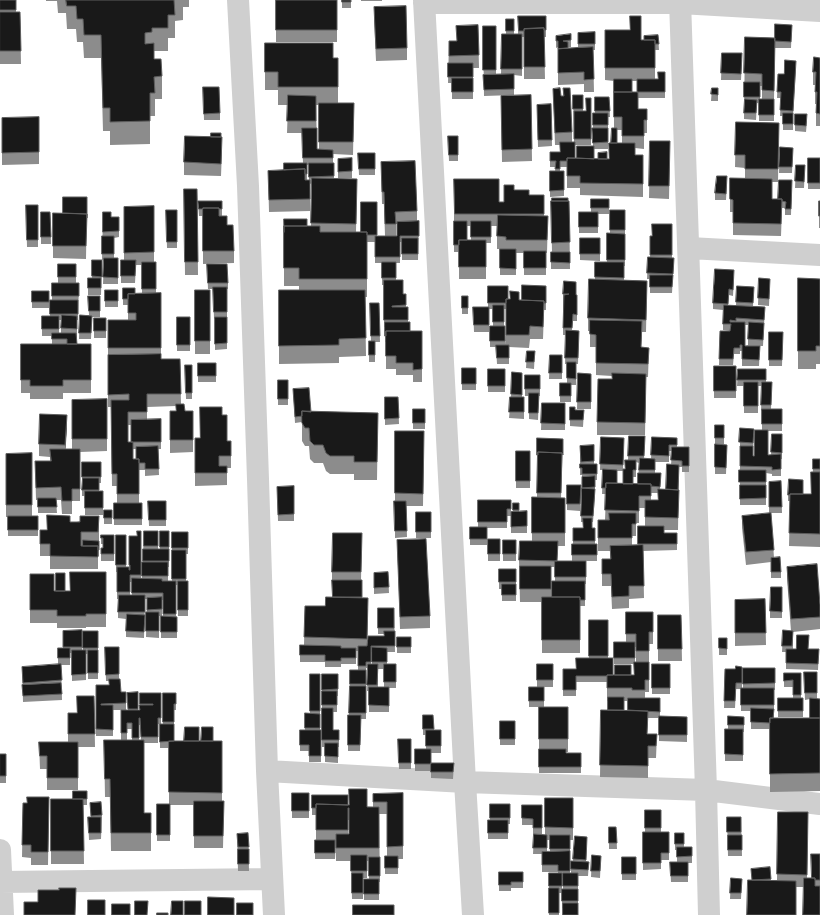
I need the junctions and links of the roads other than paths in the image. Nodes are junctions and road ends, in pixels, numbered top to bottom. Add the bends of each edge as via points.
1 (238, 0) edge
2 (424, 2) edge
3 (680, 2) edge
4 (820, 10) edge
5 (689, 248) junction
6 (820, 255) edge
7 (267, 771) junction
8 (464, 782) junction
9 (706, 790) junction
10 (820, 804) edge
11 (0, 850) edge
12 (272, 879) junction
13 (1, 882) edge
14 (3, 915) edge
15 (274, 915) edge
16 (473, 915) edge
17 (709, 915) edge

1 - 7 street via 248,195
2 - 3 street
2 - 8 street
3 - 4 street
3 - 5 street
5 - 6 street
5 - 9 street
7 - 8 street
7 - 12 street
8 - 9 street
8 - 16 street
9 - 10 street
9 - 17 street
11 - 13 street
12 - 13 street
12 - 15 street
13 - 14 street

